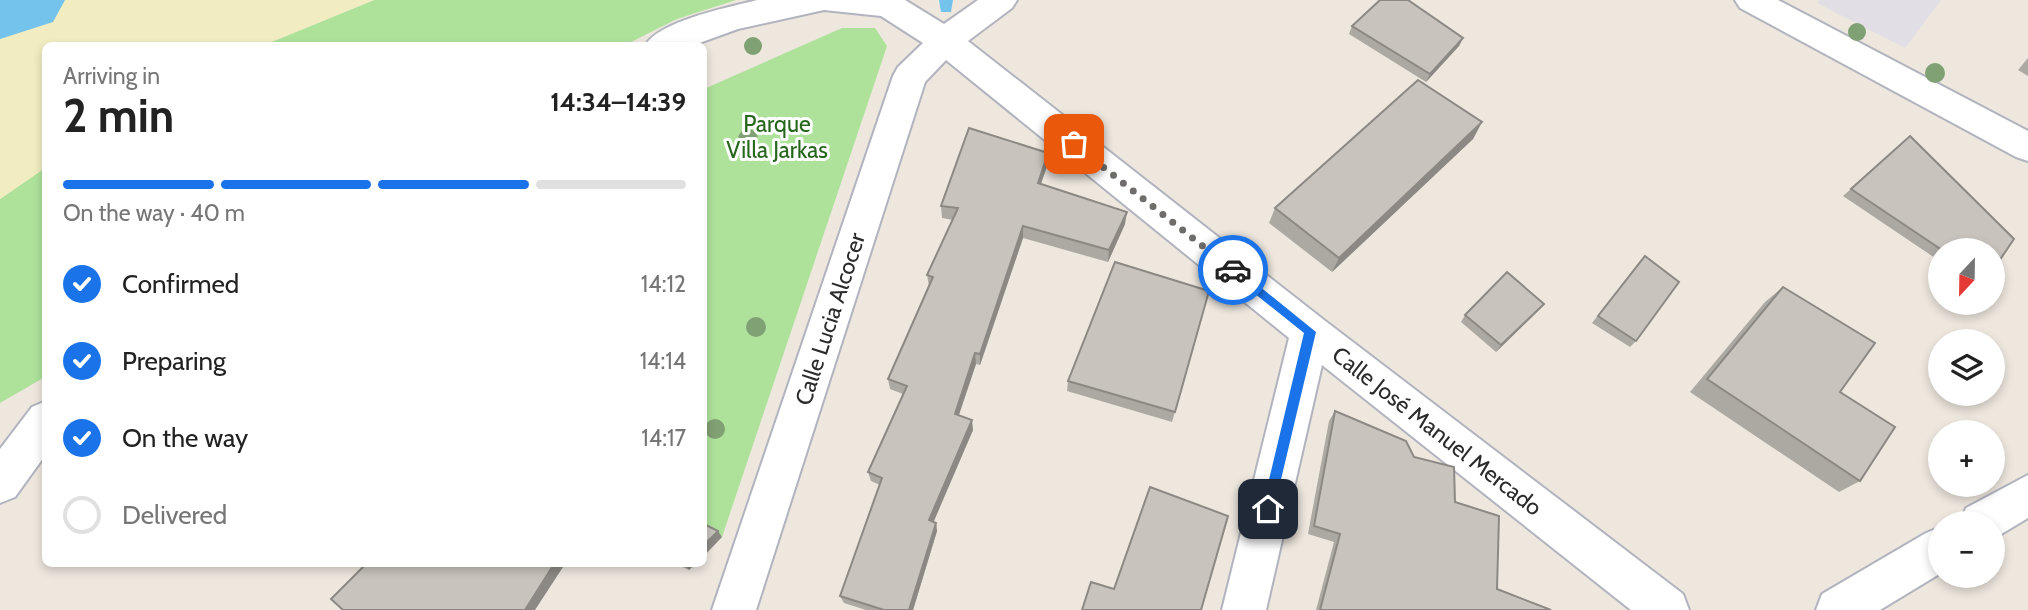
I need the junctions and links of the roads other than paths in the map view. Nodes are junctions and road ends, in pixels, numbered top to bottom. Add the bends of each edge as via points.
1 (818, 0) edge
2 (830, 0) edge
3 (1001, 0) edge
4 (1751, 0) edge
5 (945, 41) junction
6 (668, 42) edge
7 (2028, 147) edge
8 (1310, 332) junction
9 (42, 421) edge
10 (42, 425) edge
11 (0, 443) edge
12 (0, 483) edge
13 (2028, 495) edge
14 (2001, 511) edge
15 (1928, 556) edge
16 (734, 610) edge
17 (1244, 610) edge
18 (1667, 610) edge
19 (1838, 610) edge

1 - 6 street via 768,9
2 - 5 street, Calle José Manuel Mercado via 890,6
3 - 5 street, Calle Lucia Alcocer
4 - 7 street
5 - 8 street, Calle José Manuel Mercado
5 - 16 street, Calle Lucia Alcocer via 910,76
8 - 17 street
8 - 18 street, Calle José Manuel Mercado
9 - 11 street
10 - 12 street
13 - 14 street
15 - 19 street

